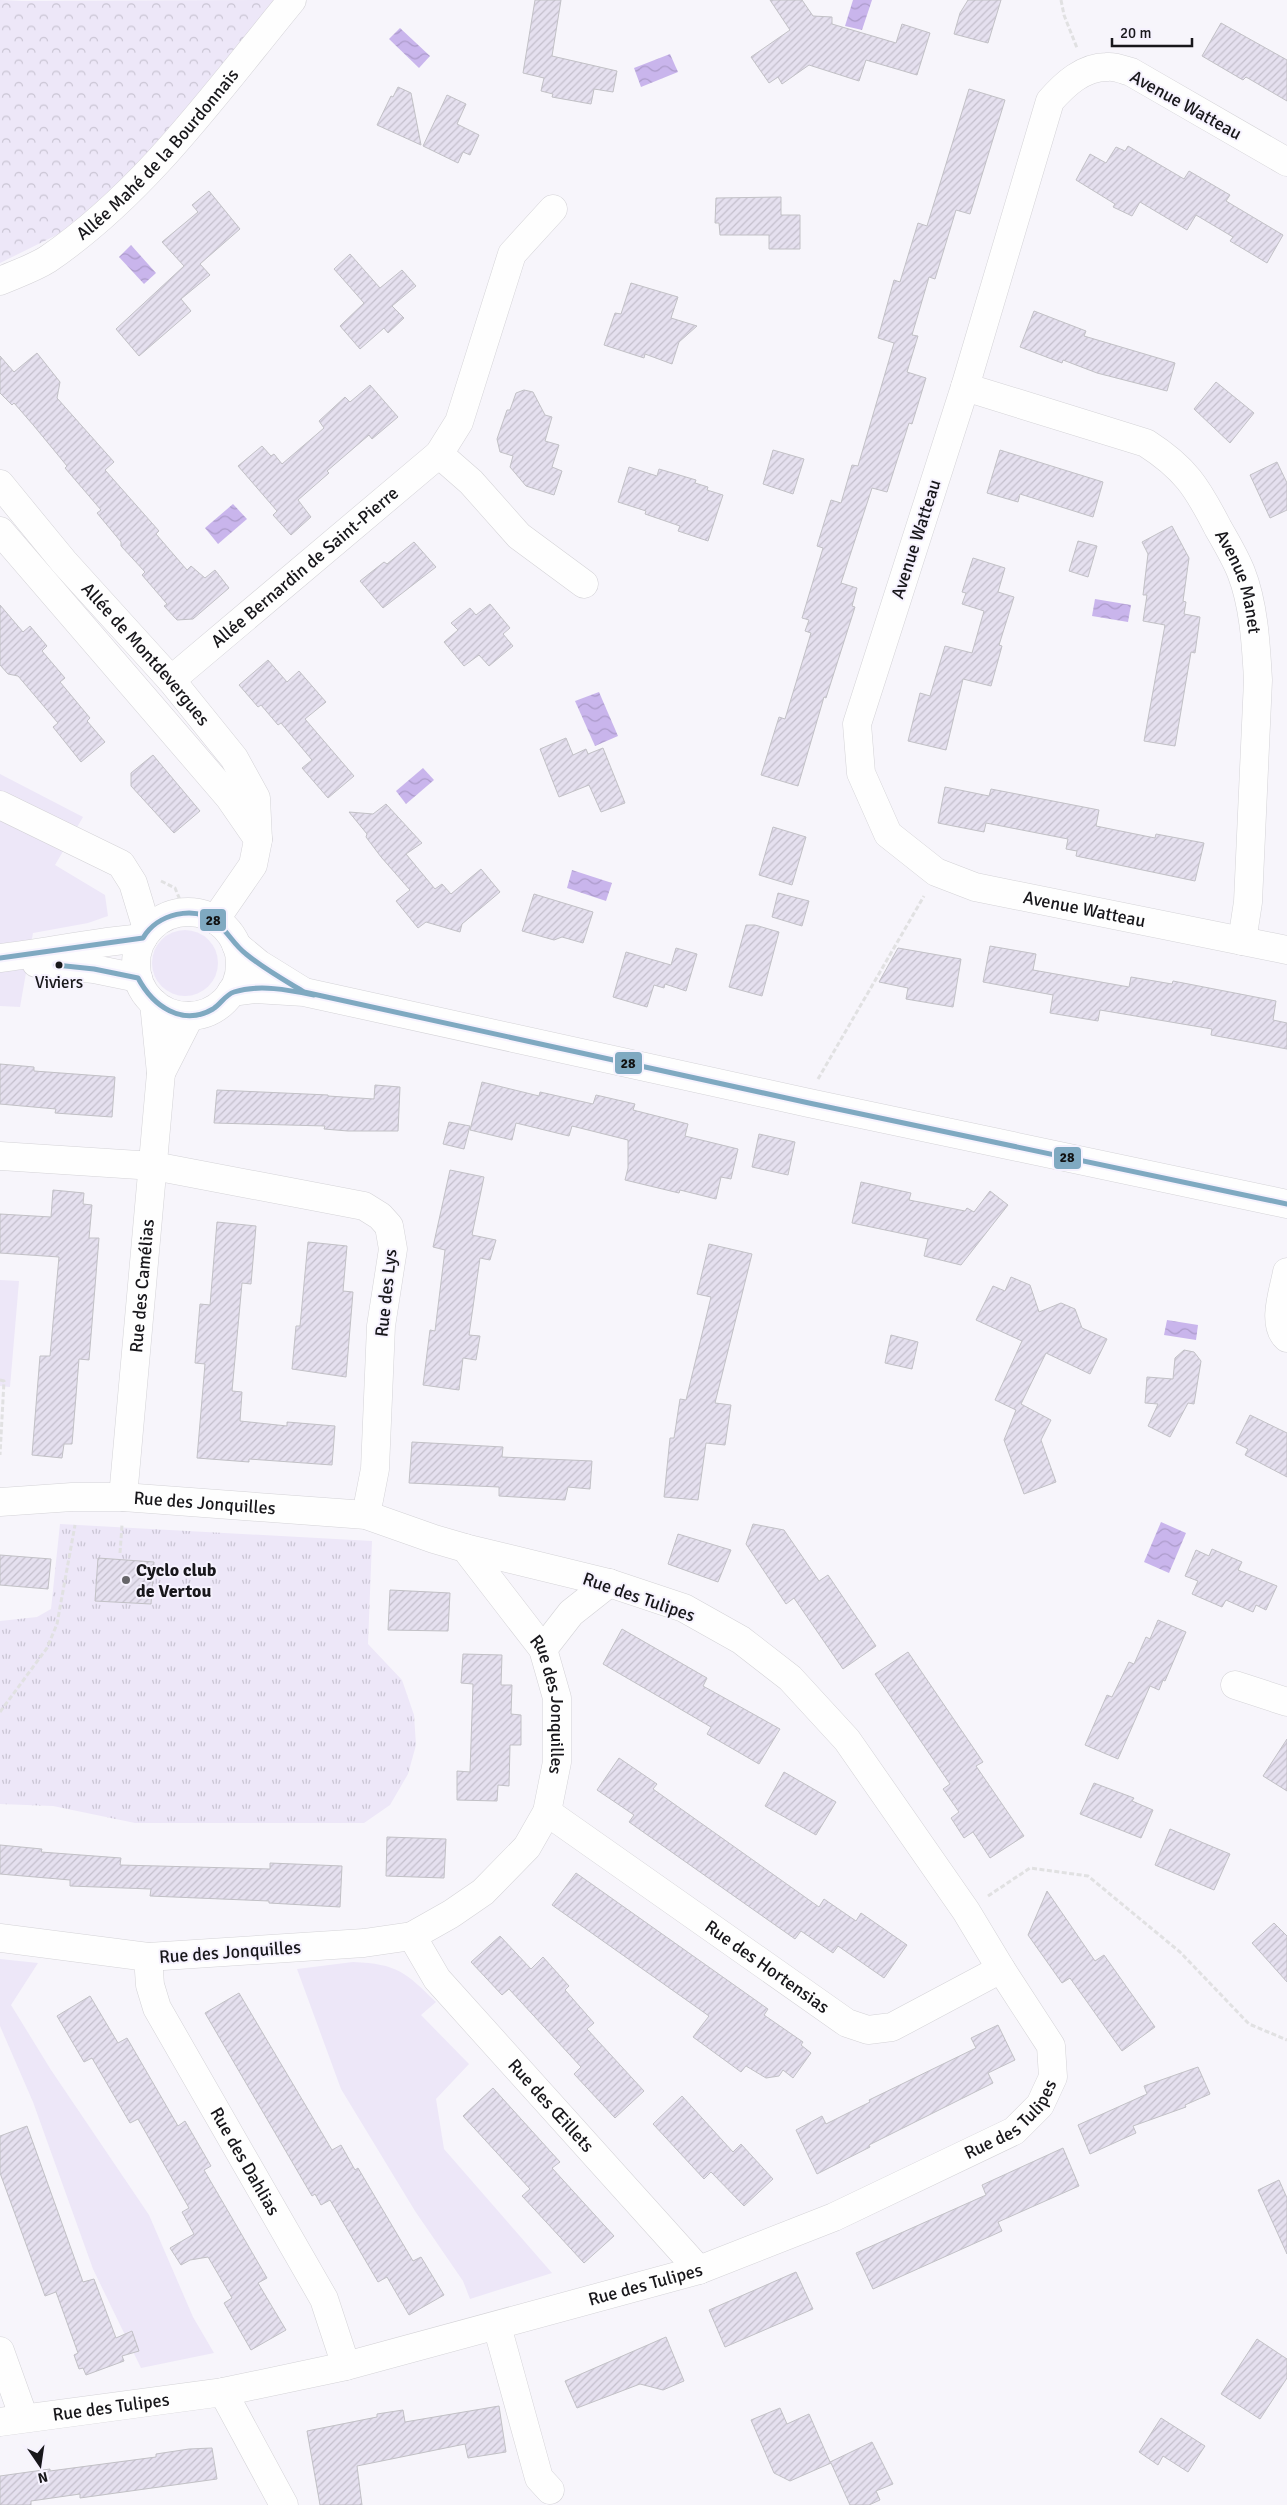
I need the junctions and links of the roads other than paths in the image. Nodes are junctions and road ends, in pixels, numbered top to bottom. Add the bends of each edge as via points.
1 (292, 0) edge
2 (1287, 162) edge
3 (553, 209) dead end
4 (0, 281) edge
5 (965, 387) junction
6 (439, 454) junction
7 (0, 484) edge
8 (0, 531) edge
9 (584, 584) dead end
10 (171, 680) junction
11 (0, 805) edge
12 (258, 840) junction
13 (215, 920) junction
14 (145, 934) junction
15 (1242, 942) junction
16 (236, 945) junction
17 (1287, 950) edge
18 (0, 958) edge
19 (138, 978) junction
20 (231, 992) junction
21 (304, 992) junction
22 (154, 1003) junction
23 (190, 1016) junction
24 (161, 1074) junction
25 (0, 1156) edge
26 (154, 1166) junction
27 (1287, 1204) edge
28 (1287, 1272) edge
29 (1287, 1338) edge
30 (123, 1497) junction
31 (0, 1502) edge
32 (366, 1514) junction
33 (465, 1548) junction
34 (609, 1583) junction
35 (543, 1649) junction
36 (1235, 1685) dead end
37 (1287, 1702) edge
38 (547, 1812) junction
39 (412, 1936) junction
40 (0, 1938) edge
41 (148, 1957) junction
42 (1000, 1969) junction
43 (699, 2270) junction
44 (497, 2326) junction
45 (0, 2351) edge
46 (346, 2366) junction
47 (223, 2392) junction
48 (12, 2420) edge
49 (550, 2490) dead end
50 (284, 2505) edge

1 - 4 street, Allée Mahé de la Bourdonnais via 178,138 114,207 47,260
2 - 5 street, Avenue Watteau via 1131,72 1108,67 1087,71 1068,82 1050,101
3 - 6 street, Allée Bernardin de Saint-Pierre via 512,254 459,422
5 - 15 street, Avenue Manet via 1146,443 1170,458 1202,497 1241,572 1249,602 1258,680 1248,902
5 - 15 street, Avenue Watteau via 857,724 861,773 888,834 936,872 975,887
6 - 9 street via 470,482 519,536
6 - 10 street, Allée Bernardin de Saint-Pierre
7 - 10 street, Allée de Montdevergues via 64,562
8 - 12 street, Allée de Montdevergues via 229,796
10 - 12 street, Allée de Montdevergues via 234,758 256,798
11 - 14 street via 121,864 133,882
12 - 13 street, Allée de Montdevergues via 252,865
13 - 14 street via 185,912 156,921
13 - 16 street
14 - 18 street
14 - 19 street via 136,965
15 - 17 street, Avenue Watteau
16 - 20 street via 239,969
16 - 21 street via 259,964
18 - 19 street
19 - 22 street
20 - 21 street via 254,989
20 - 23 street via 213,1009
21 - 27 street
22 - 23 street via 170,1013
22 - 24 street, Rue des Camélias
23 - 24 street, Rue des Camélias
24 - 26 street, Rue des Camélias
25 - 26 street, Rue des Lys
26 - 30 street, Rue des Camélias
26 - 32 street, Rue des Lys via 364,1206 389,1226 393,1249 381,1326 375,1469
28 - 29 street via 1279,1317 1283,1335
30 - 31 street, Rue des Jonquilles
30 - 32 street, Rue des Jonquilles
32 - 33 street, Rue des Jonquilles via 434,1540
33 - 34 street, Rue des Tulipes
33 - 35 street, Rue des Jonquilles
34 - 35 street via 571,1613
34 - 42 street, Rue des Tulipes via 684,1608 741,1640 790,1678 847,1740 966,1910
35 - 38 street, Rue des Jonquilles via 557,1698 557,1762
36 - 37 street
38 - 39 street, Rue des Jonquilles via 527,1847 483,1892
38 - 42 street, Rue des Hortensias via 846,2023 868,2030 892,2027
39 - 41 street, Rue des Jonquilles via 364,1943
39 - 43 street, Rue des Œillets via 437,1979
40 - 41 street, Rue des Jonquilles
41 - 46 street, Rue des Dahlias via 150,1984 157,2008 324,2299
42 - 43 street, Rue des Tulipes via 1052,2046 1053,2077 1040,2104 1014,2130 834,2217
43 - 44 street, Rue des Tulipes
44 - 46 street, Rue des Tulipes
44 - 49 street via 540,2478
45 - 48 street
46 - 47 street, Rue des Tulipes
47 - 48 street, Rue des Tulipes
47 - 50 street

